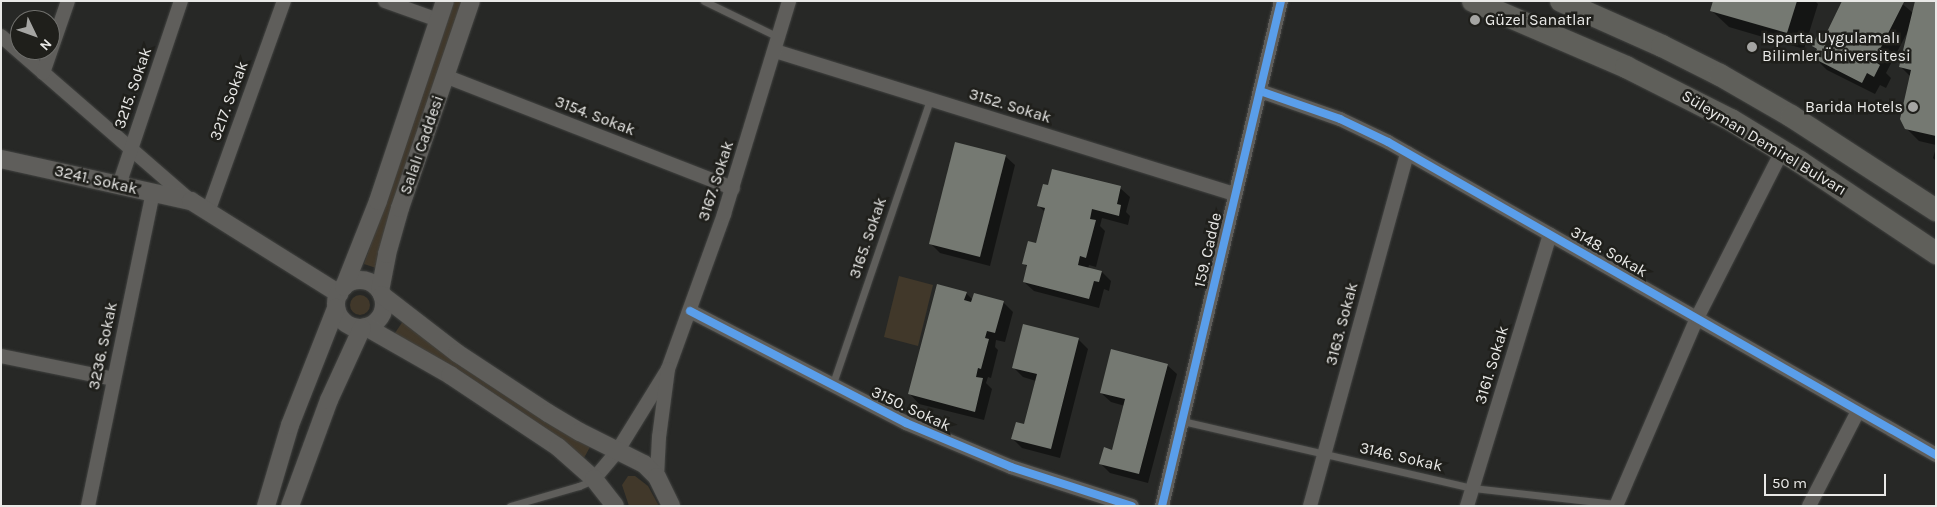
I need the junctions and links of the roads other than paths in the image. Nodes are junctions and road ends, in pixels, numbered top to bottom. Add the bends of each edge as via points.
1 (68, 1) edge
2 (181, 1) edge
3 (284, 1) edge
4 (385, 1) edge
5 (445, 1) edge
6 (471, 1) edge
7 (704, 1) edge
8 (789, 1) edge
9 (1281, 1) edge
10 (1473, 1) edge
11 (1561, 1) edge
12 (438, 20) junction
13 (1, 36) edge
14 (779, 37) junction
15 (775, 51) junction
16 (43, 73) junction
17 (445, 76) junction
18 (1260, 91) junction
19 (930, 99) junction
20 (131, 149) junction
21 (1782, 151) junction
22 (1407, 152) junction
23 (1, 159) edge
24 (118, 185) junction
25 (733, 188) junction
26 (153, 193) junction
27 (1235, 194) junction
28 (191, 201) junction
29 (1936, 210) edge
30 (208, 212) junction
31 (1550, 234) junction
32 (1936, 253) edge
33 (381, 293) junction
34 (340, 296) junction
35 (690, 311) junction
36 (1697, 318) junction
37 (364, 328) junction
38 (1, 356) edge
39 (668, 369) junction
40 (114, 379) junction
41 (832, 386) junction
42 (1858, 411) junction
43 (1182, 421) junction
44 (618, 450) junction
45 (1325, 454) junction
46 (1936, 455) edge
47 (658, 477) junction
48 (594, 479) junction
49 (1473, 488) junction
50 (526, 504) edge
51 (1616, 505) edge
52 (88, 506) edge
53 (266, 506) edge
54 (290, 506) edge
55 (510, 506) edge
56 (615, 506) edge
57 (671, 506) edge
58 (1132, 506) edge
59 (1162, 506) edge
60 (1310, 506) edge
61 (1467, 506) edge
62 (1810, 506) edge

1 - 16 street
2 - 20 street, 3215. Sokak
3 - 30 street, 3217. Sokak
4 - 12 street
5 - 12 street, Salalı Caddesi
6 - 17 street, Salalı Caddesi
7 - 14 lane
8 - 14 street, 3167. Sokak
9 - 18 street, 159. Cadde
10 - 21 main road, Süleyman Demirel Bulvarı via 1674,90
11 - 29 main road via 1720,75 1791,116
12 - 34 street, Salalı Caddesi via 378,201
13 - 16 street
14 - 15 street, 3167. Sokak
15 - 19 street, 3152. Sokak
15 - 25 street, 3167. Sokak
16 - 20 street
17 - 25 street, 3154. Sokak
17 - 33 street, Salalı Caddesi via 392,235
18 - 22 street, 3148. Sokak via 1340,119
18 - 27 street, 159. Cadde
19 - 27 street, 3152. Sokak
19 - 41 lane, 3165. Sokak
20 - 24 street, 3215. Sokak
20 - 28 street
21 - 32 main road, Süleyman Demirel Bulvarı
21 - 36 street
22 - 31 street, 3148. Sokak
22 - 45 street, 3163. Sokak
23 - 24 street, 3241. Sokak
24 - 26 street, 3241. Sokak
25 - 35 street, 3167. Sokak
26 - 28 street, 3241. Sokak
26 - 40 street, 3236. Sokak
27 - 43 street, 159. Cadde
28 - 30 street
30 - 34 street
31 - 36 street, 3148. Sokak
31 - 49 street, 3161. Sokak
33 - 34 street via 367,281 359,280
33 - 37 street via 382,314 378,321
33 - 44 street via 457,353 548,413
34 - 37 street via 344,322
34 - 53 street, Salalı Caddesi via 290,425
35 - 39 street, 3167. Sokak
35 - 41 street, 3150. Sokak
36 - 42 street, 3148. Sokak
36 - 51 street
37 - 48 street via 450,375 558,448
37 - 54 street via 329,400
38 - 40 street
39 - 44 street, 3167. Sokak
39 - 47 street, 3167. Sokak
40 - 52 street, 3236. Sokak
41 - 58 street, 3150. Sokak via 906,424 983,457
42 - 46 street, 3148. Sokak
42 - 62 street
43 - 45 lane, 3146. Sokak
43 - 59 street, 159. Cadde
44 - 47 street via 644,464
44 - 48 street, 3167. Sokak
45 - 49 lane, 3146. Sokak
45 - 60 street, 3163. Sokak
47 - 57 street
48 - 50 lane
48 - 56 street
49 - 51 lane, 3146. Sokak
49 - 61 street, 3161. Sokak
50 - 55 lane

